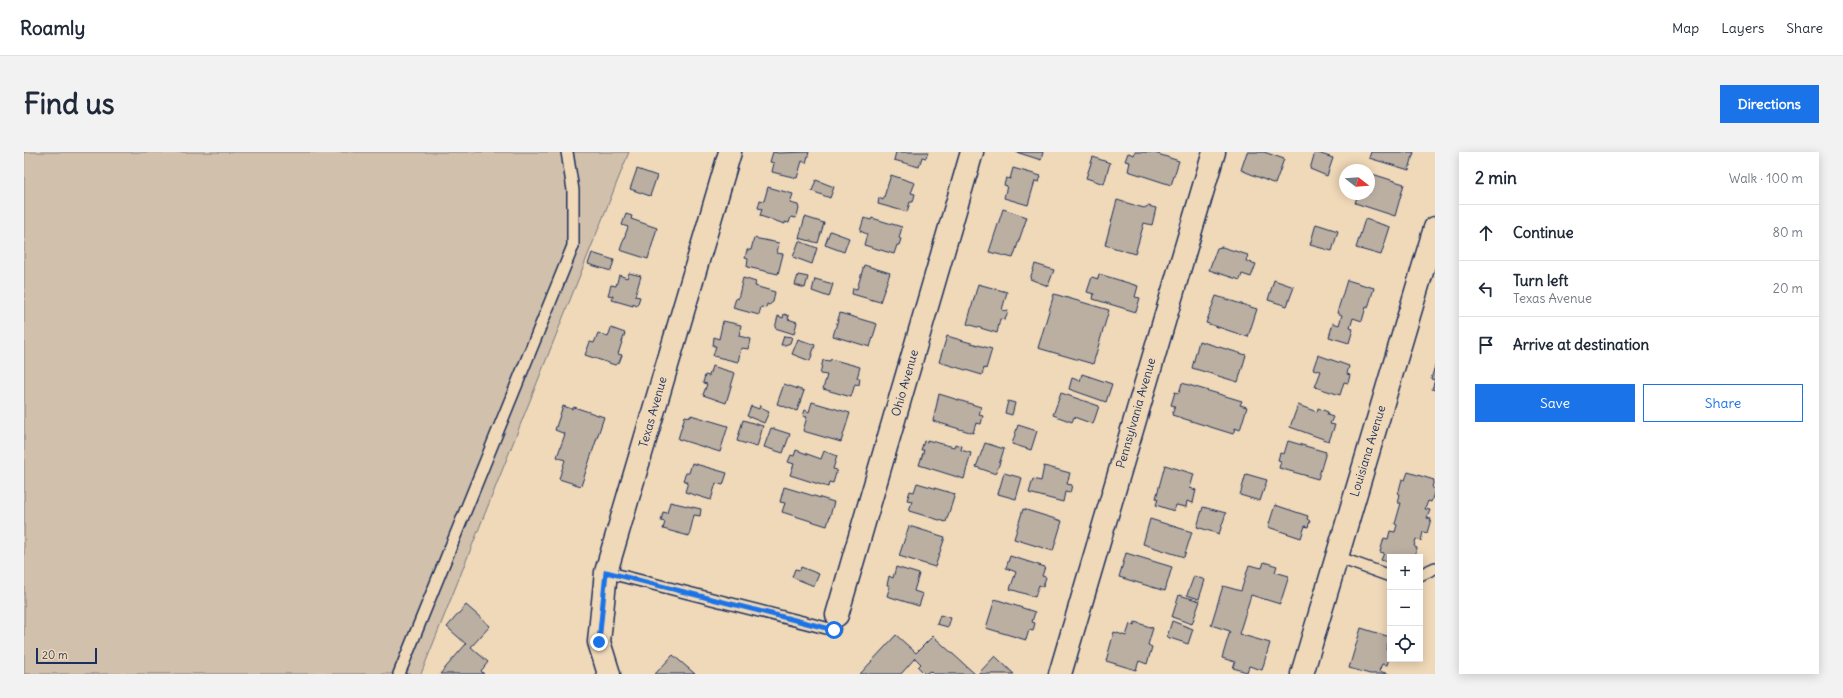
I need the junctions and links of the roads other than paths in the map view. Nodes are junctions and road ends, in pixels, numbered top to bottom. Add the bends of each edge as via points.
1 (567, 152) edge
2 (730, 152) edge
3 (972, 152) edge
4 (1214, 152) edge
5 (1435, 228) edge
6 (1337, 557) junction
7 (1435, 568) edge
8 (606, 572) junction
9 (1423, 574) edge
10 (1387, 575) edge
11 (837, 615) joint
12 (1064, 673) edge
13 (400, 674) edge
14 (609, 674) edge
15 (1302, 674) edge

1 - 13 lane via 573,190 573,246
2 - 8 street, Texas Avenue
3 - 11 street, Ohio Avenue
4 - 12 street, Pennsylvania Avenue
5 - 6 street, Louisiana Avenue
6 - 10 lane
6 - 15 street, Louisiana Avenue
7 - 9 lane
8 - 11 lane via 834,630
8 - 14 street, Texas Avenue via 599,642

